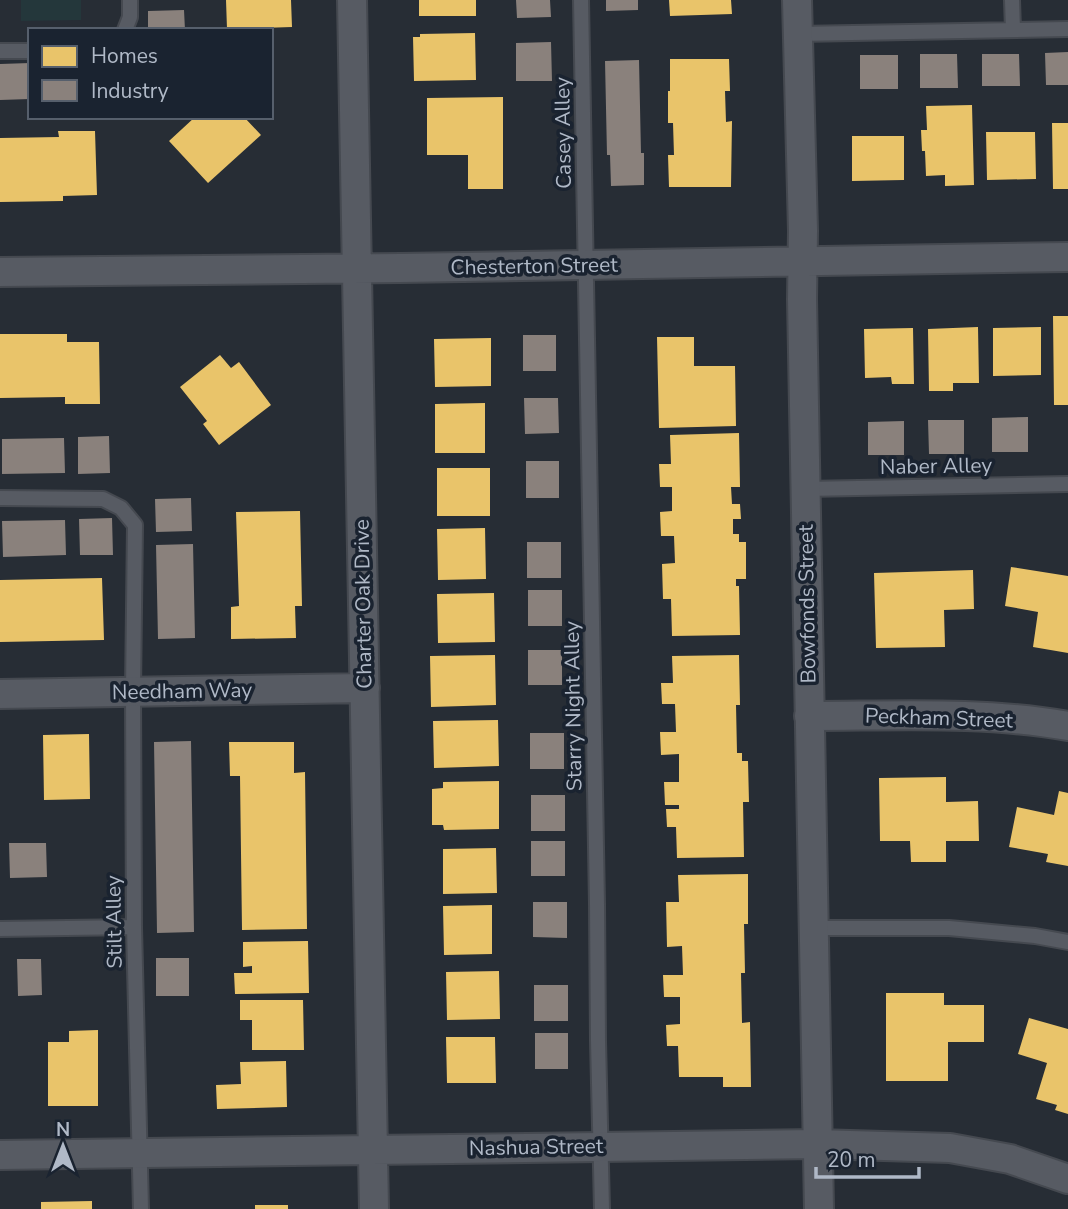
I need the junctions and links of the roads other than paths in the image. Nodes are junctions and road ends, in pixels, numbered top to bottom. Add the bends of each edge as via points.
1 (130, 0) edge
2 (352, 0) edge
3 (581, 0) edge
4 (797, 0) edge
5 (1012, 0) edge
6 (126, 28) edge
7 (1068, 29) edge
8 (1013, 30) junction
9 (798, 34) junction
10 (0, 51) edge
11 (28, 51) edge
12 (1068, 257) edge
13 (801, 262) junction
14 (586, 265) junction
15 (357, 269) junction
16 (0, 272) edge
17 (1068, 484) edge
18 (805, 489) junction
19 (0, 498) edge
20 (365, 688) junction
21 (133, 691) junction
22 (0, 694) edge
23 (809, 716) junction
24 (1068, 726) edge
25 (135, 927) junction
26 (813, 928) junction
27 (0, 929) edge
28 (1068, 942) edge
29 (817, 1144) junction
30 (601, 1146) junction
31 (373, 1150) junction
32 (140, 1153) junction
33 (0, 1155) edge
34 (1068, 1179) edge
35 (141, 1209) edge
36 (374, 1209) edge
37 (602, 1209) edge
38 (819, 1209) edge

1 - 6 lane
2 - 15 street, Charter Oak Drive
3 - 14 lane, Casey Alley
4 - 9 street, Bowfonds Street
5 - 8 lane
7 - 8 lane
8 - 9 lane
9 - 13 street, Bowfonds Street
10 - 11 lane
12 - 13 street, Chesterton Street
13 - 14 street, Chesterton Street
13 - 18 street, Bowfonds Street
14 - 15 street, Chesterton Street
14 - 30 lane, Starry Night Alley
15 - 16 street, Chesterton Street
15 - 20 street, Charter Oak Drive
17 - 18 lane, Naber Alley
18 - 23 street, Bowfonds Street
19 - 21 lane, Stilt Alley via 103,499 121,508 135,525
20 - 21 street, Needham Way
20 - 31 street, Charter Oak Drive
21 - 22 street, Needham Way
21 - 25 lane, Stilt Alley
23 - 24 street, Peckham Street via 965,715
23 - 26 street, Bowfonds Street
25 - 27 lane
25 - 32 lane, Stilt Alley
26 - 28 lane via 949,928
26 - 29 street, Bowfonds Street
29 - 30 street, Nashua Street
29 - 34 street, Nashua Street via 950,1148 1010,1159
29 - 38 street, Bowfonds Street
30 - 31 street, Nashua Street
30 - 37 lane, Starry Night Alley
31 - 32 street, Nashua Street
31 - 36 street, Charter Oak Drive
32 - 33 street, Nashua Street
32 - 35 lane, Stilt Alley

